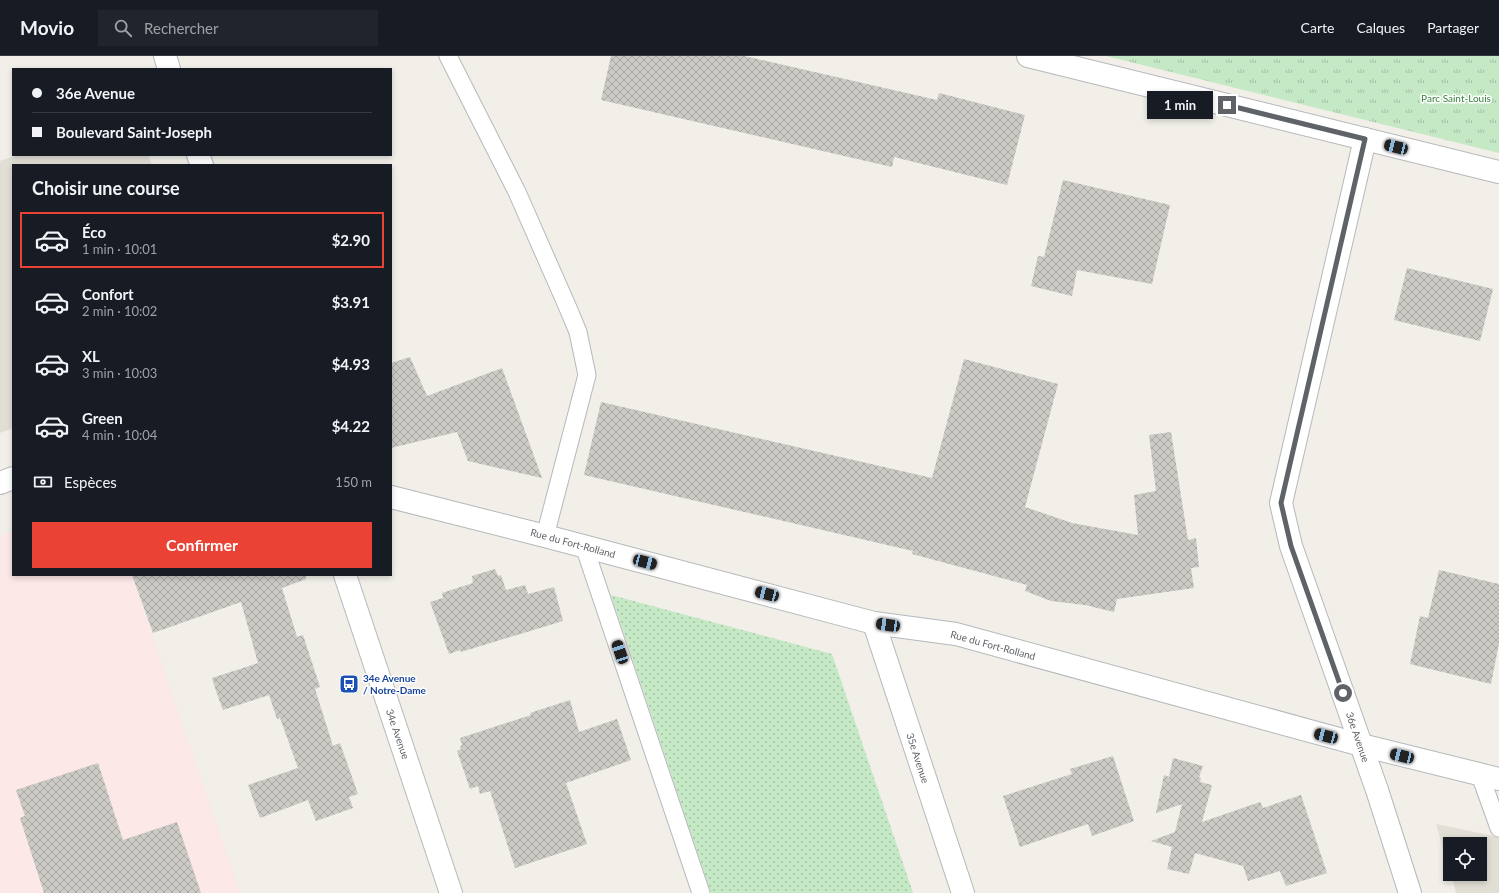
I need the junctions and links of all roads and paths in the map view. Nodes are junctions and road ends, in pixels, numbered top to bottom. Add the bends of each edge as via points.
1 (165, 56) edge
2 (448, 56) edge
3 (1028, 56) edge
4 (169, 68) edge
5 (1365, 139) junction
6 (1499, 172) edge
7 (12, 478) edge
8 (0, 482) edge
9 (392, 496) edge
10 (545, 536) junction
11 (584, 546) junction
12 (344, 576) edge
13 (874, 623) junction
14 (1361, 746) junction
15 (1490, 777) edge
16 (1499, 828) edge
17 (452, 893) edge
18 (701, 893) edge
19 (963, 893) edge
20 (1410, 893) edge

1 - 4 street
2 - 10 lane via 520,200 578,332 587,375
3 - 5 street
5 - 6 street
5 - 14 street, 36e Avenue via 1281,503 1291,546
7 - 8 street
9 - 10 street, Rue du Fort-Rolland
10 - 11 street, Rue du Fort-Rolland
11 - 13 street, Rue du Fort-Rolland
11 - 18 lane
12 - 17 street, 34e Avenue
13 - 14 street, Rue du Fort-Rolland via 956,634
13 - 19 street, 35e Avenue
14 - 15 street, Rue du Fort-Rolland
14 - 20 street, 36e Avenue
15 - 16 lane

